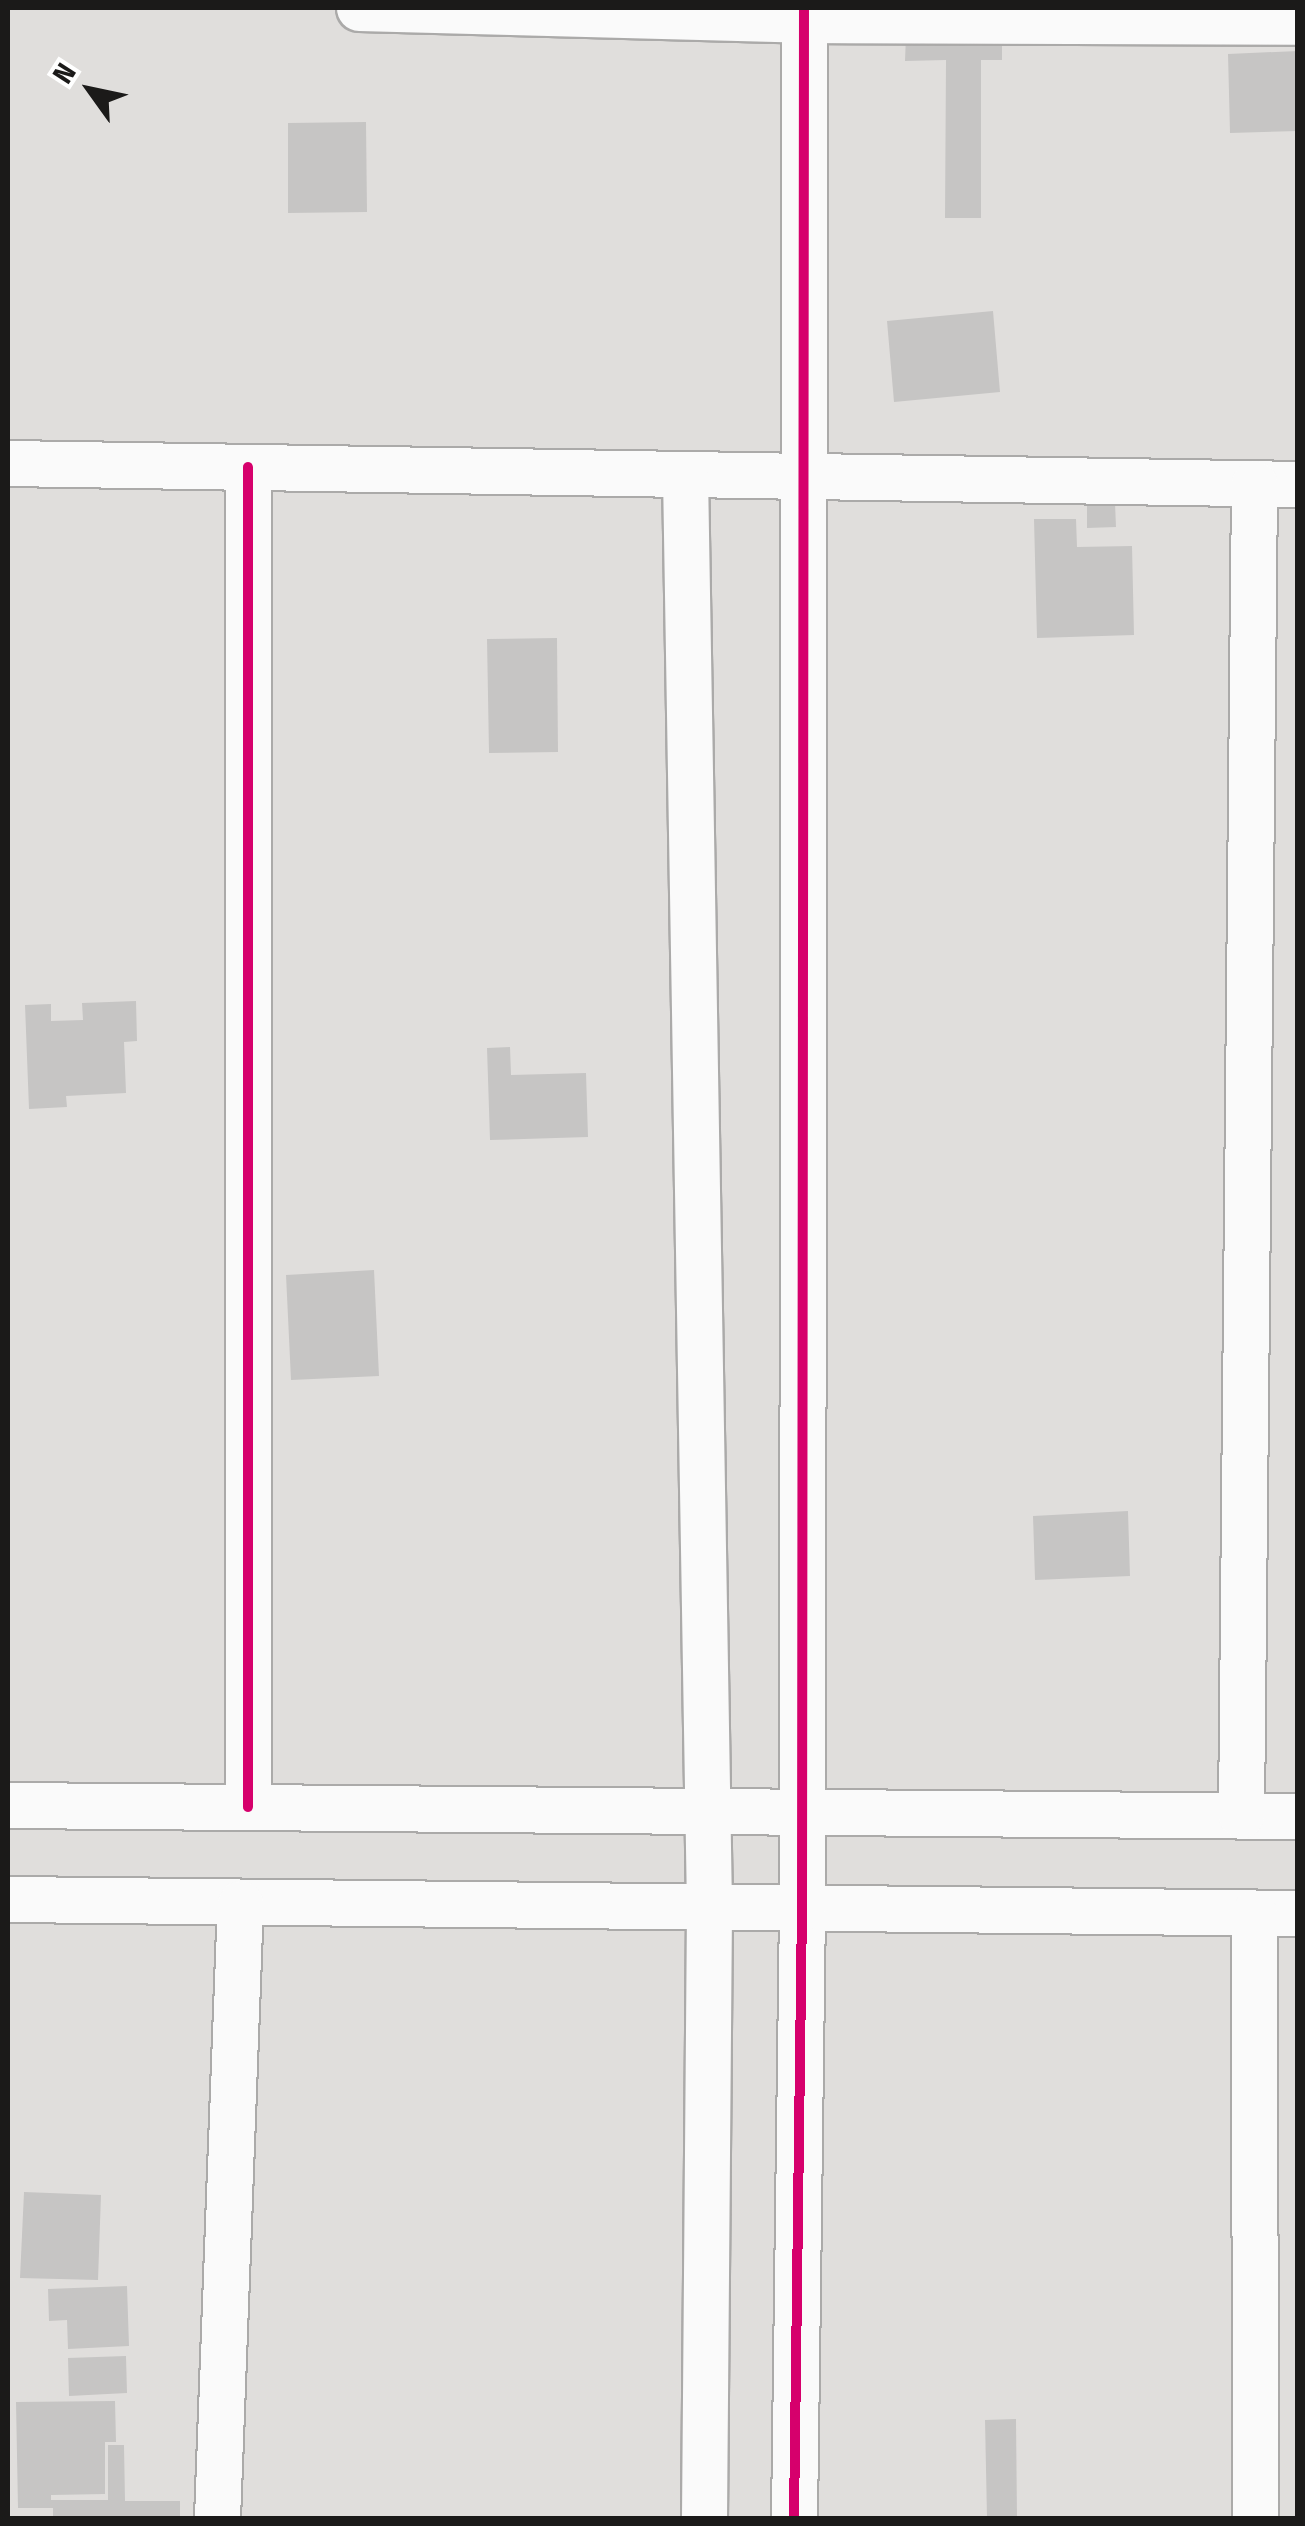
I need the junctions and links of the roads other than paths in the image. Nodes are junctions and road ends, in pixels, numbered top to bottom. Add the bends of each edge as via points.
1 (358, 8) edge
2 (804, 14) edge
3 (1298, 22) edge
4 (8, 463) edge
5 (248, 467) junction
6 (684, 474) junction
7 (804, 476) junction
8 (1276, 484) edge
9 (8, 1806) edge
10 (248, 1807) junction
11 (706, 1810) junction
12 (803, 1811) junction
13 (1241, 1815) junction
14 (1298, 1816) edge
15 (8, 1900) edge
16 (240, 1902) junction
17 (709, 1908) junction
18 (802, 1908) junction
19 (1276, 1913) edge
20 (216, 2518) edge
21 (704, 2518) edge
22 (794, 2518) edge
23 (1254, 2518) edge

1 - 2 street
2 - 3 street
2 - 7 street
4 - 5 street
5 - 6 street
5 - 10 street
6 - 7 street
6 - 11 street
7 - 8 street
7 - 12 street
8 - 13 street
9 - 10 street
10 - 11 street
11 - 12 street
11 - 17 street
12 - 13 street
12 - 18 street
13 - 14 street
15 - 16 street
16 - 17 street
16 - 20 street
17 - 18 street
17 - 21 street
18 - 19 street
18 - 22 street
19 - 23 street

